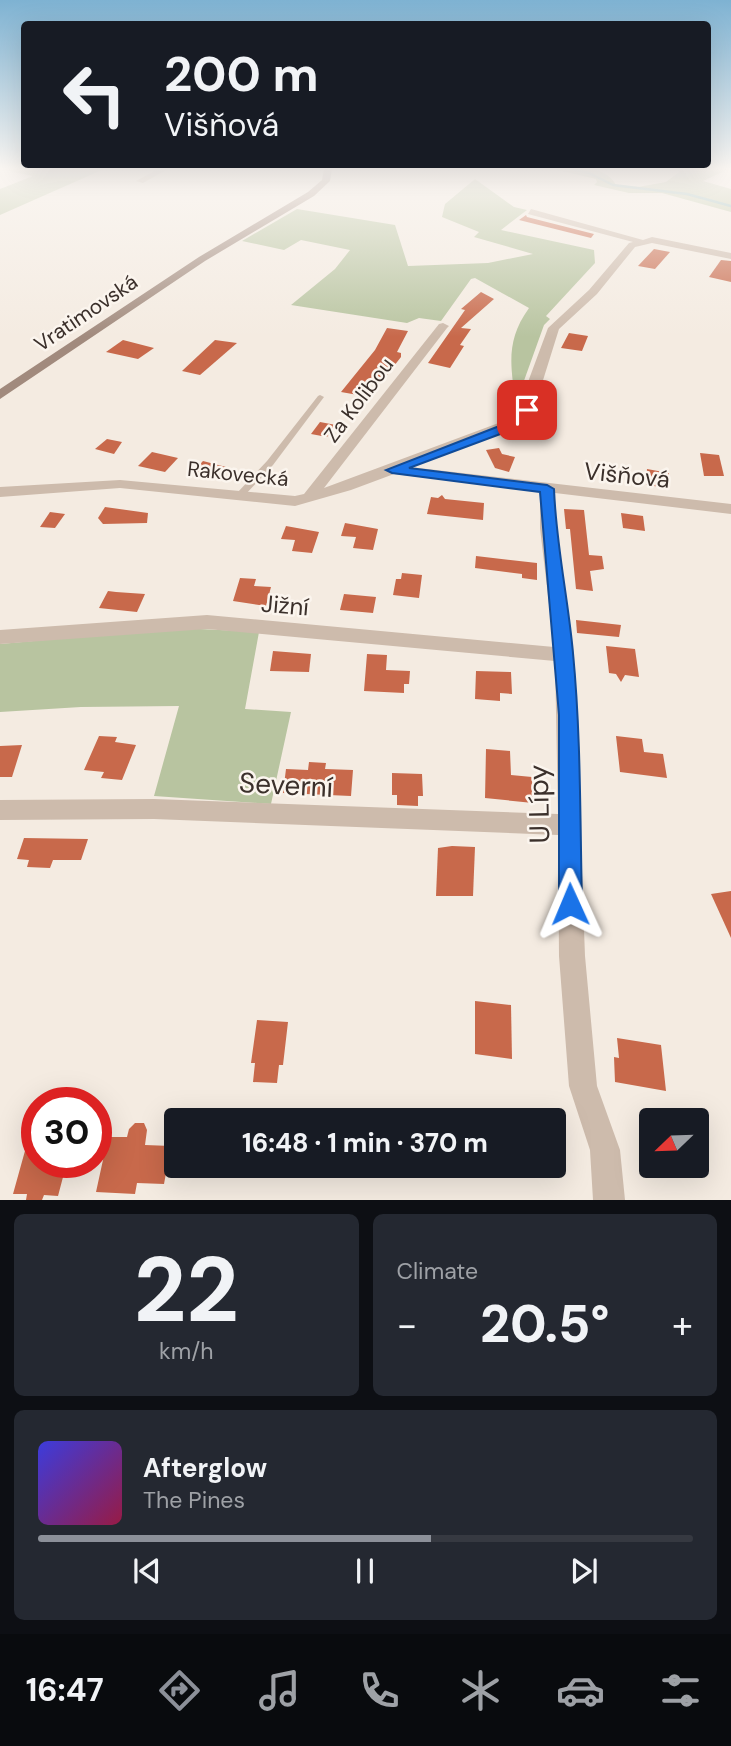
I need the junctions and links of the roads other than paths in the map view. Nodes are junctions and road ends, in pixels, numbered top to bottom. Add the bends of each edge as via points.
1 (259, 225) edge
2 (579, 225) edge
3 (639, 241) junction
4 (731, 256) edge
5 (443, 326) dead end
6 (0, 396) edge
7 (320, 397) dead end
8 (392, 470) junction
9 (547, 489) junction
10 (0, 492) edge
11 (240, 495) junction
12 (309, 499) junction
13 (731, 509) edge
14 (0, 637) edge
15 (565, 655) junction
16 (0, 810) edge
17 (569, 825) junction
18 (609, 1200) edge

1 - 6 main road, Vratimovská
2 - 3 street
3 - 4 street
3 - 8 street, Rakovecká via 554,328 520,420
5 - 12 street, Za Kolibou
7 - 11 lane
8 - 9 street, Višňová
8 - 12 street, Rakovecká
9 - 13 street, Višňová
9 - 15 street, U Lípy via 553,578
10 - 11 street, Rakovecká via 120,484
11 - 12 street, Rakovecká
14 - 15 street, Jižní via 207,622
15 - 17 street, U Lípy
16 - 17 street, Severní via 141,809
17 - 18 street, U Lípy via 572,956 583,1086 605,1150

